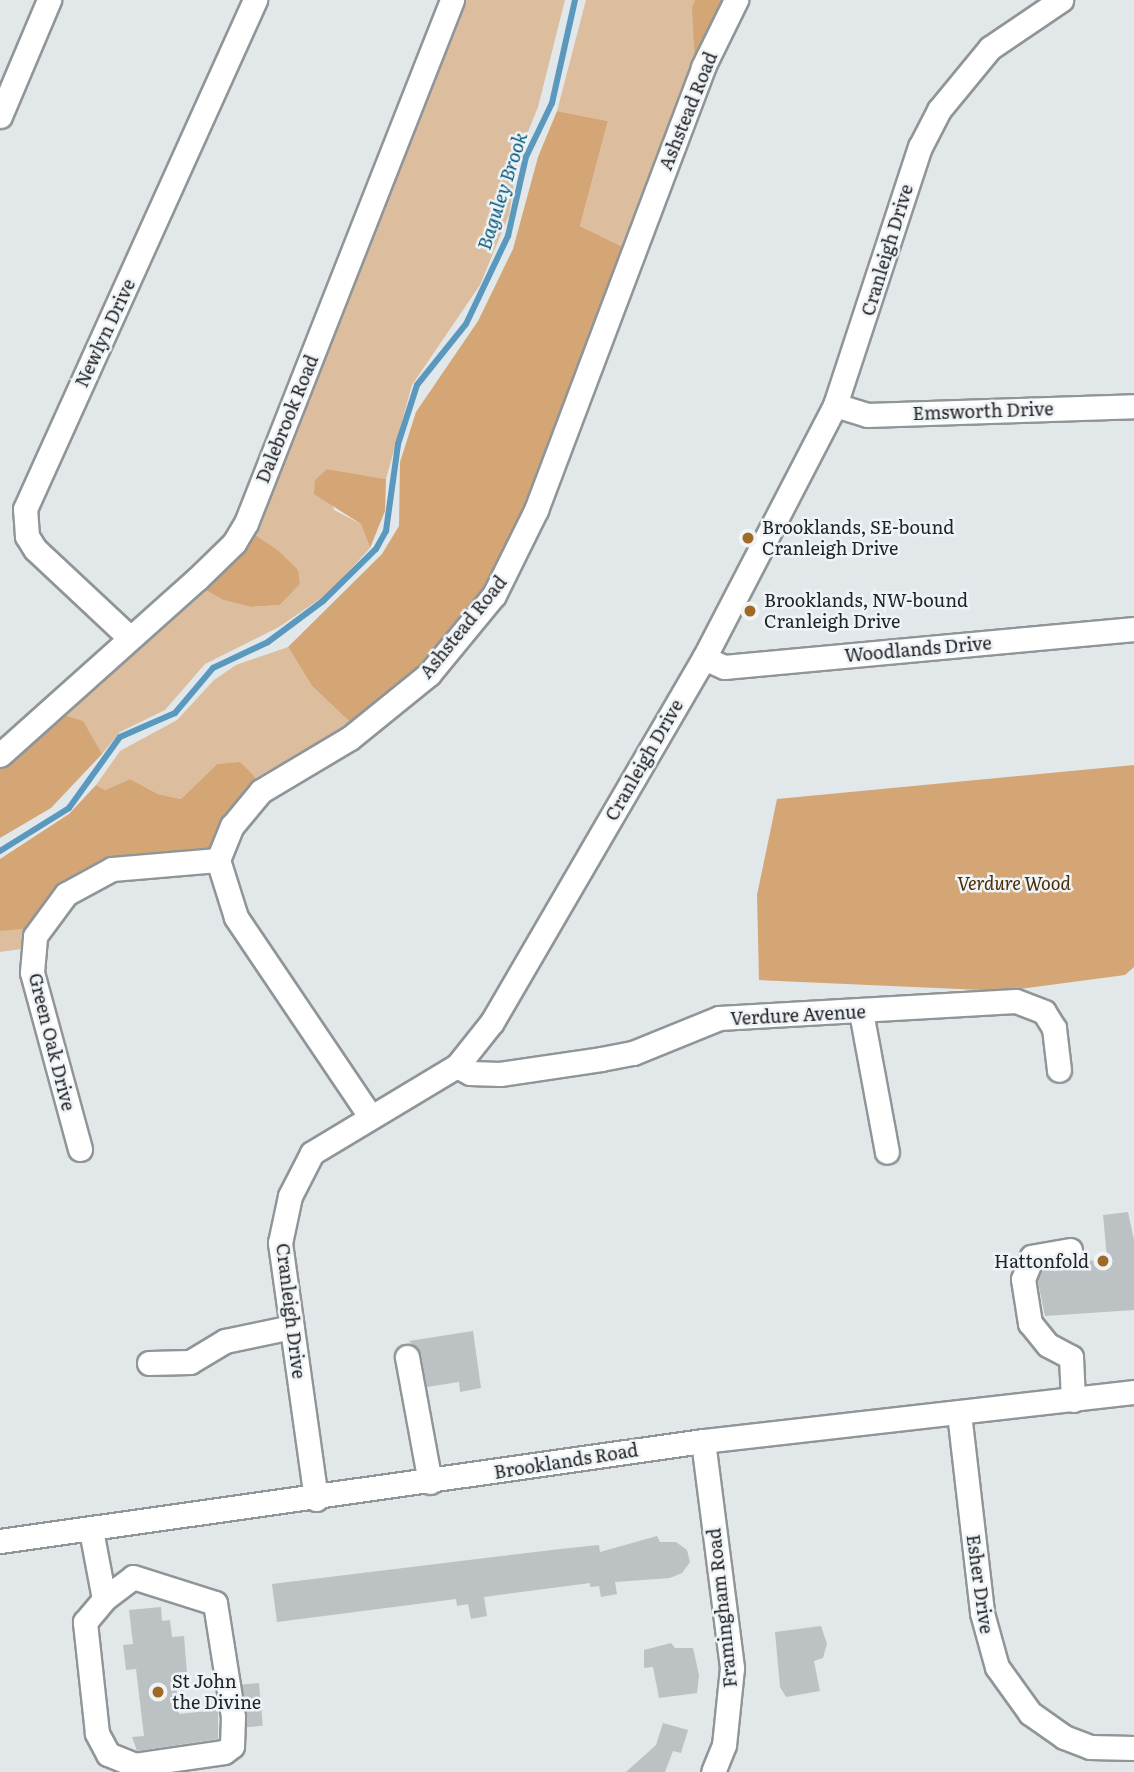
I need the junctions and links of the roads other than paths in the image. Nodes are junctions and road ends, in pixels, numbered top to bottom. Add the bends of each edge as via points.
1 (49, 0) edge
2 (255, 0) edge
3 (452, 0) edge
4 (736, 0) edge
5 (1061, 0) edge
6 (0, 116) edge
7 (835, 405) junction
8 (1134, 405) edge
9 (1134, 629) edge
10 (130, 638) junction
11 (704, 658) junction
12 (0, 755) edge
13 (218, 860) junction
14 (861, 1012) junction
15 (457, 1066) junction
16 (1059, 1070) dead end
17 (370, 1116) junction
18 (80, 1149) dead end
19 (887, 1152) dead end
20 (1070, 1250) dead end
21 (292, 1327) junction
22 (407, 1357) dead end
23 (149, 1363) dead end
24 (1134, 1392) edge
25 (1073, 1400) junction
26 (959, 1413) junction
27 (703, 1441) junction
28 (430, 1482) junction
29 (316, 1499) junction
30 (91, 1530) junction
31 (0, 1541) edge
32 (104, 1599) junction
33 (1134, 1748) edge
34 (713, 1772) edge

1 - 6 street
2 - 10 street, Newlyn Drive via 25,509 27,536 35,549
3 - 10 street, Dalebrook Road via 246,523 234,543
4 - 13 street, Ashstead Road via 703,67 536,510 494,595 429,674 350,738 261,791 232,826
5 - 7 street, Cranleigh Drive via 990,48 939,110 920,147
7 - 8 street, Emsworth Drive via 867,415
7 - 11 street, Cranleigh Drive
9 - 11 street, Woodlands Drive via 724,667
10 - 12 street, Dalebrook Road
11 - 15 street, Cranleigh Drive via 492,1022
13 - 17 street via 236,916
13 - 18 street, Green Oak Drive via 112,869 66,894 35,936 32,972
14 - 15 street, Verdure Avenue via 719,1018 633,1053 500,1074 470,1073
14 - 16 street, Verdure Avenue via 1016,1001 1044,1012 1054,1028
14 - 19 street
15 - 17 street, Cranleigh Drive
17 - 21 street, Cranleigh Drive via 312,1153 290,1196 280,1243
20 - 25 street via 1032,1257 1023,1279 1030,1323 1048,1345 1071,1357
21 - 23 street via 225,1341 190,1362
21 - 29 street, Cranleigh Drive
22 - 28 street
24 - 25 street, Brooklands Road
25 - 26 street, Brooklands Road
26 - 27 street, Brooklands Road
26 - 33 street, Esher Drive via 982,1613 997,1667 1030,1713 1064,1737 1100,1748
27 - 28 street, Brooklands Road
27 - 34 street, Framingham Road via 732,1668 726,1734
28 - 29 street, Brooklands Road
29 - 30 street, Brooklands Road via 225,1507
30 - 31 street, Brooklands Road
30 - 32 street
32 - 32 street via 133,1577 215,1603 233,1717 232,1746 224,1752 135,1765 108,1754 97,1733 85,1632 85,1622

